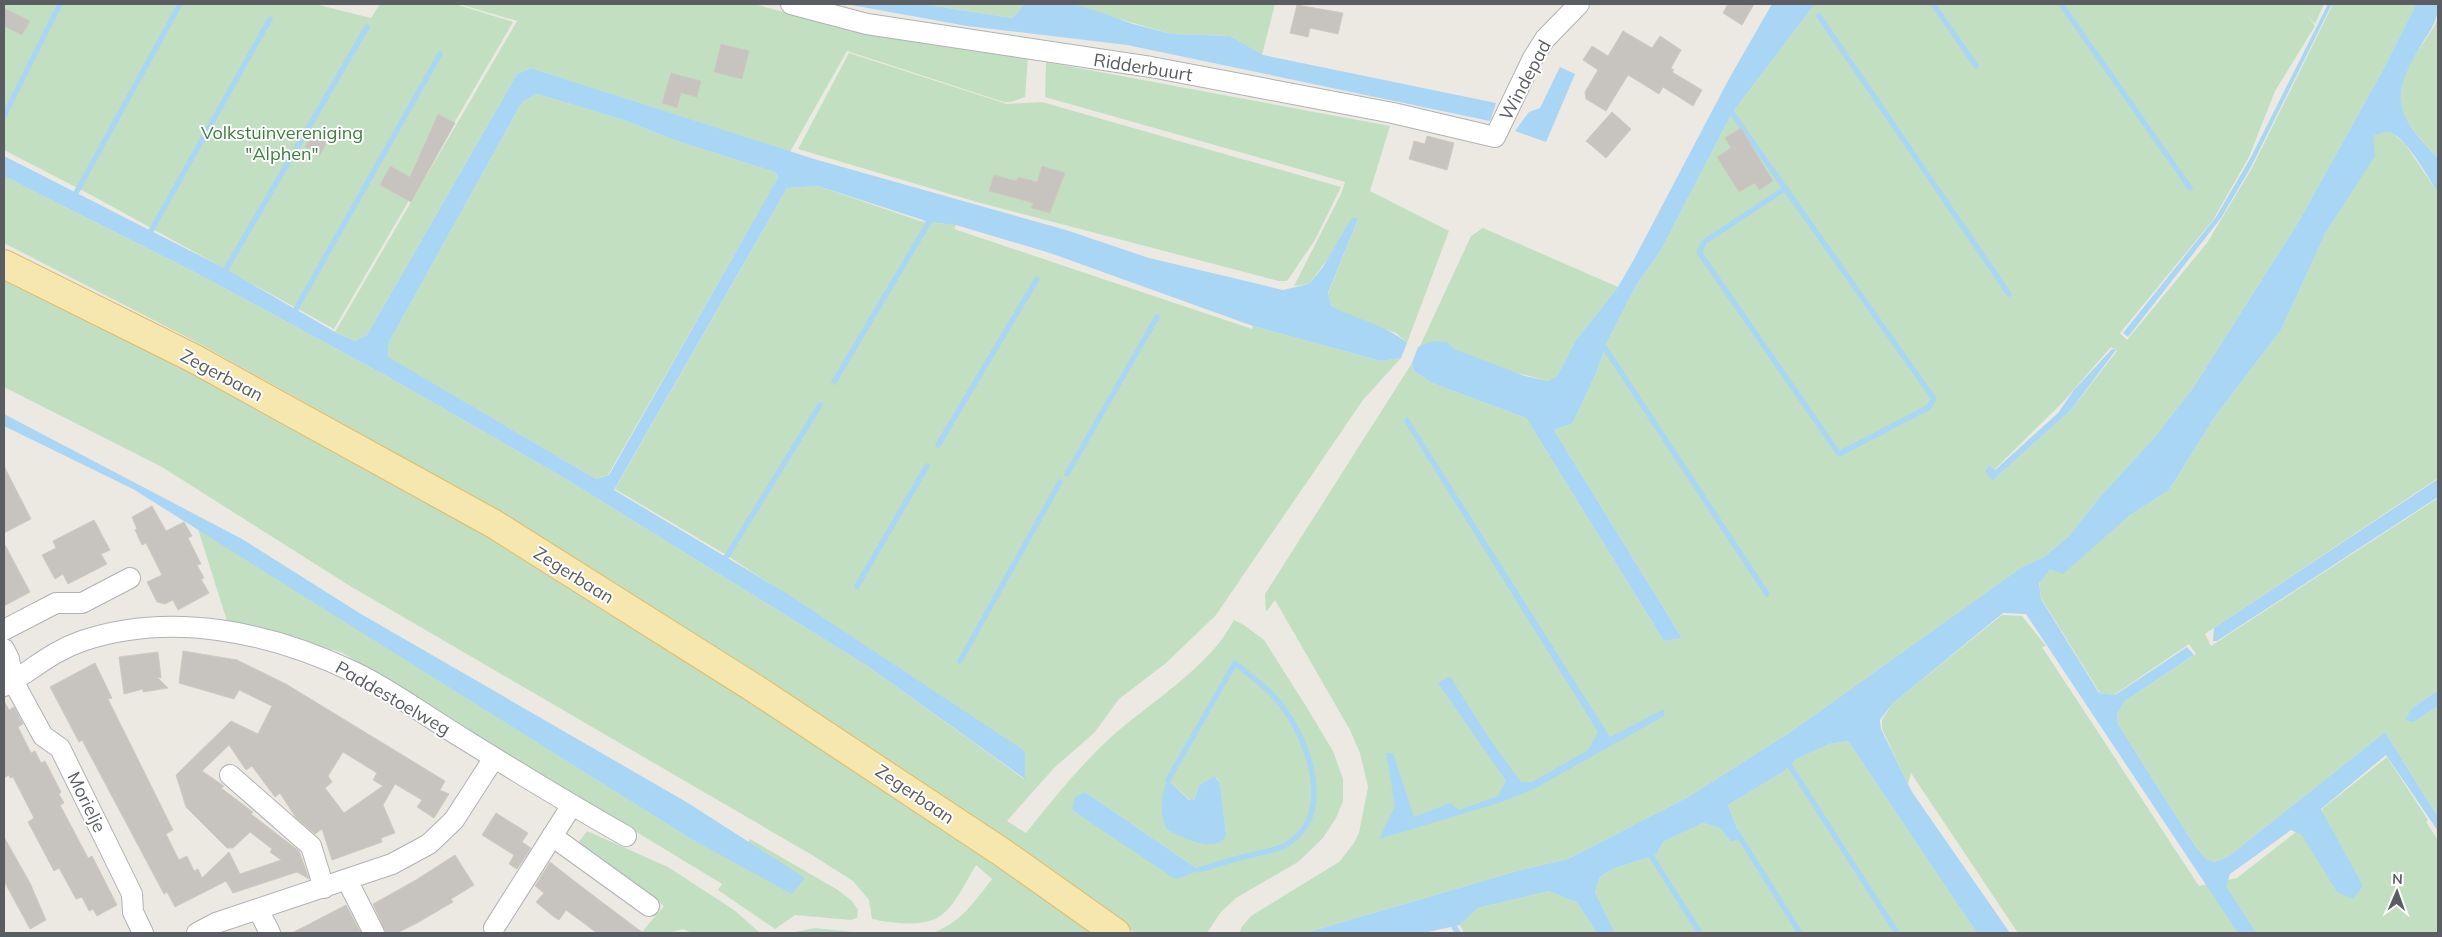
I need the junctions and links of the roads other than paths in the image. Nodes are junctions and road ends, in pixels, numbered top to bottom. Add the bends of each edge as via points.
1 (791, 4) edge
2 (1579, 4) edge
3 (1495, 137) joint
4 (4, 264) edge
5 (130, 578) dead end
6 (4, 630) edge
7 (4, 648) edge
8 (8, 684) edge
9 (494, 758) junction
10 (230, 775) dead end
11 (572, 805) junction
12 (552, 836) junction
13 (626, 836) dead end
14 (348, 880) junction
15 (324, 888) junction
16 (648, 906) dead end
17 (258, 909) junction
18 (494, 928) dead end
19 (144, 933) edge
20 (197, 933) edge
21 (270, 933) edge
22 (374, 933) edge
23 (1116, 933) edge

1 - 3 street, Ridderbuurt via 867,24 1151,67 1393,112
2 - 3 street, Windepad via 1545,39
4 - 23 main road, Zegerbaan via 193,358 494,524 757,690 1003,853
5 - 6 street via 82,603 56,603
7 - 8 street, Morielje via 9,659
8 - 9 street, Paddestoelweg via 39,662 84,640 148,628 218,629 250,634 302,649 356,672
8 - 19 street, Morielje via 43,736 60,748 132,894 133,912
9 - 11 street, Paddestoelweg
9 - 14 street via 454,820 429,844 392,864
10 - 15 street via 311,846
11 - 12 street
11 - 13 street, Paddestoelweg
12 - 16 street
12 - 18 street
14 - 15 street
14 - 22 street
15 - 17 street
17 - 20 street
17 - 21 street

